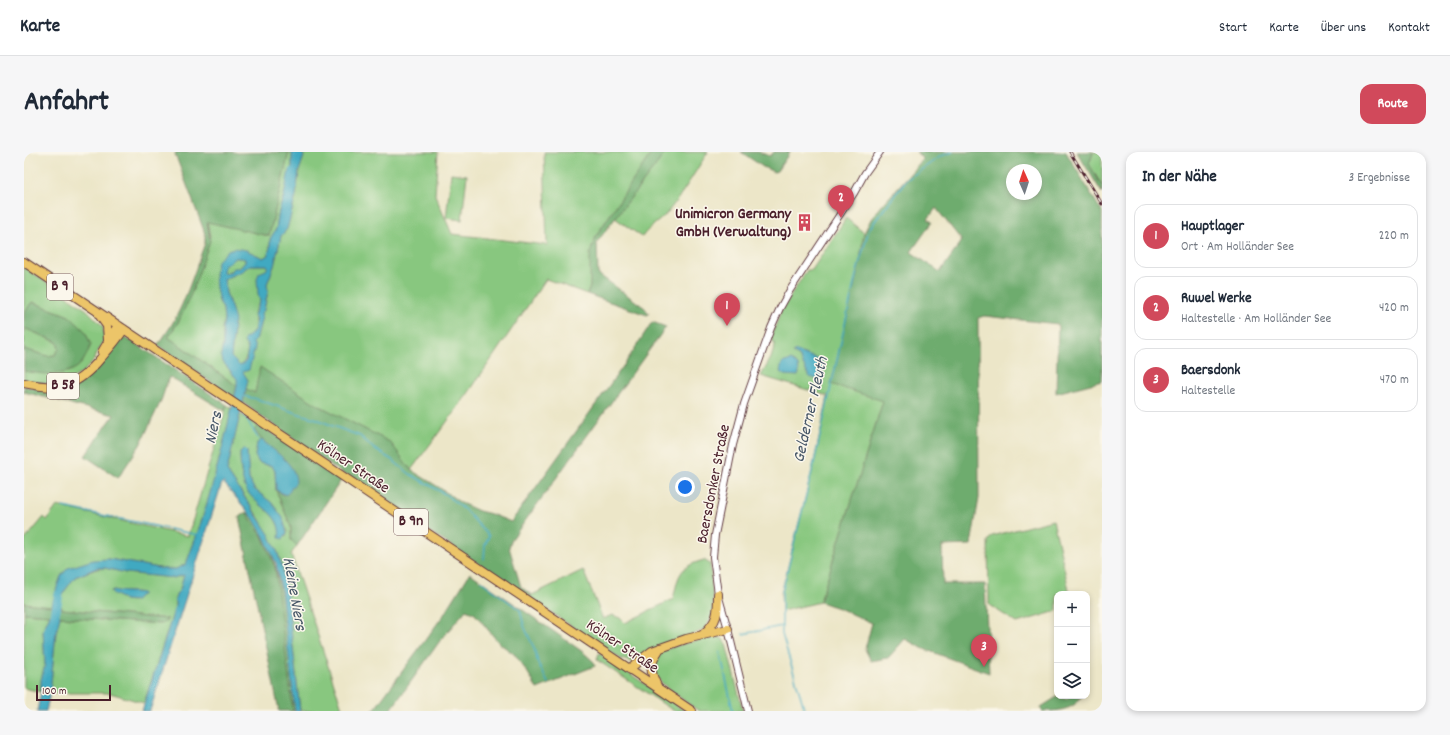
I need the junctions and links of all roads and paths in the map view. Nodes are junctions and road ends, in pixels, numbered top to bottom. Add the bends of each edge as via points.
1 (880, 152) edge
2 (24, 262) edge
3 (97, 311) junction
4 (121, 327) junction
5 (108, 340) junction
6 (95, 365) junction
7 (24, 383) edge
8 (259, 420) joint
9 (718, 594) junction
10 (728, 629) junction
11 (702, 635) junction
12 (660, 648) junction
13 (629, 669) junction
14 (658, 688) junction
15 (692, 711) edge
16 (748, 711) edge

1 - 9 street, Baersdonker Straße via 790,290 771,328 744,404 715,535 713,557
2 - 3 main road, B 9
3 - 4 main road, B 9
3 - 5 main road via 106,326
4 - 5 main road, B 58
4 - 6 main road, B 58
4 - 8 main road, Kölner Straße / B 9
5 - 6 main road, B 58
6 - 7 main road, B 58 via 84,377 62,387
8 - 13 main road, Kölner Straße / B 9n
9 - 10 street, Baersdonker Straße
9 - 11 main road via 715,621
10 - 11 main road
10 - 16 street, Baersdonker Straße
11 - 12 main road
12 - 13 main road via 652,651
12 - 14 main road via 652,666
13 - 14 main road, Kölner Straße
14 - 15 main road, Kölner Straße

